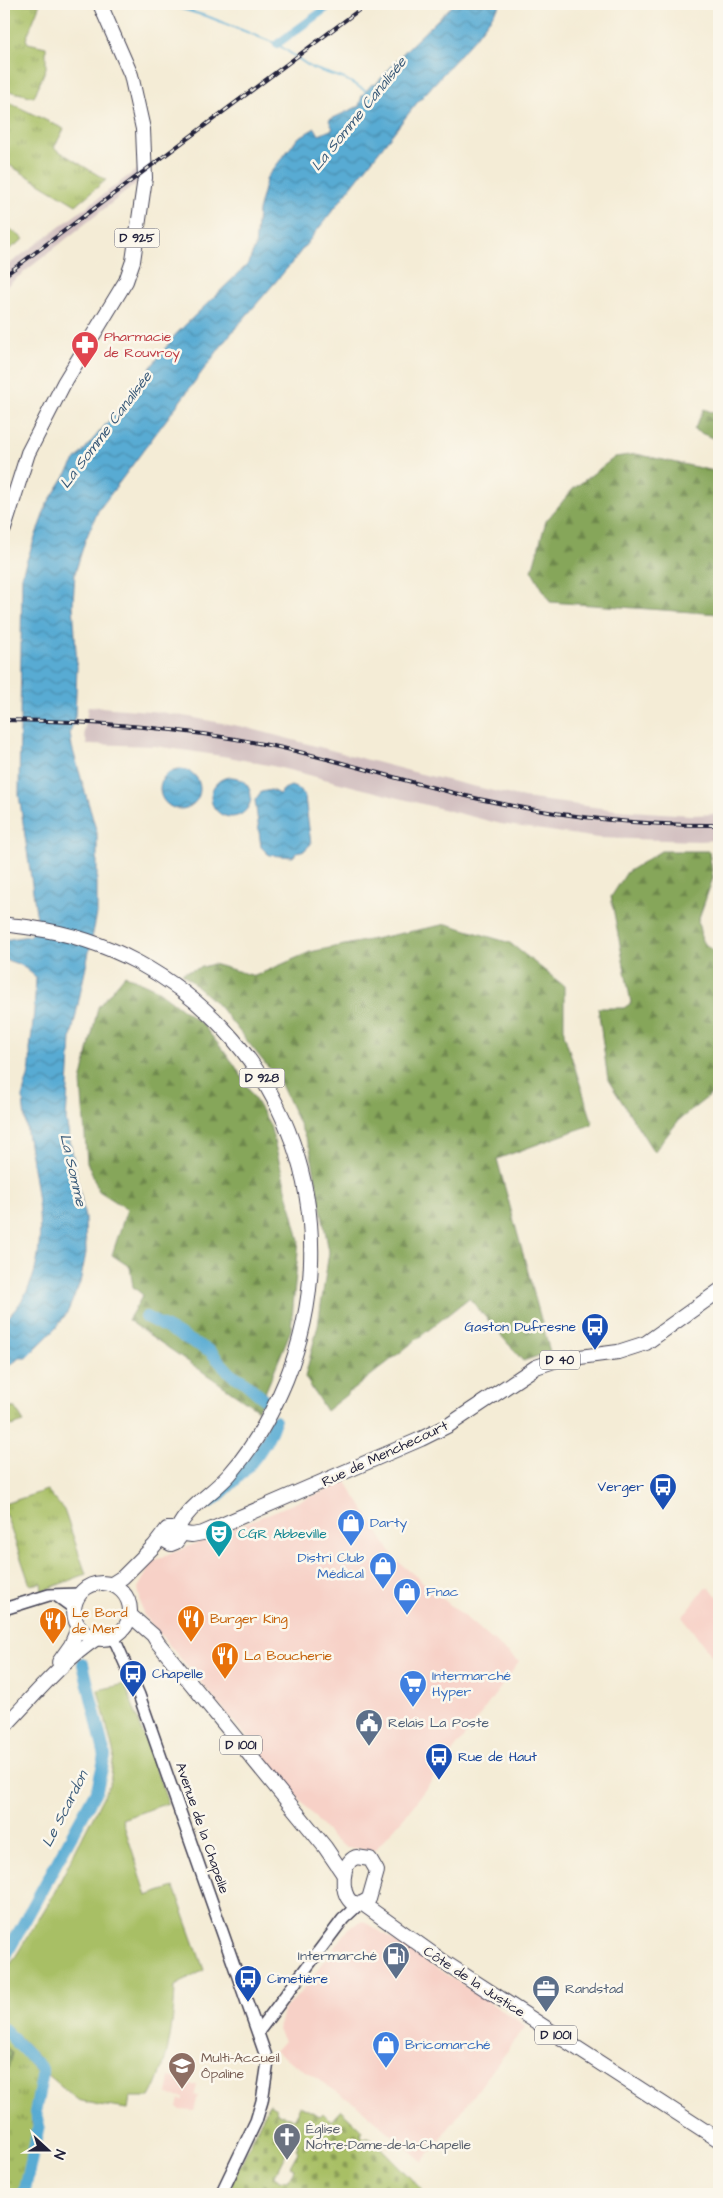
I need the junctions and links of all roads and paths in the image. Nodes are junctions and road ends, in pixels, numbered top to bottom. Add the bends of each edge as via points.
1 (100, 4) edge
2 (4, 529) edge
3 (5, 925) edge
4 (719, 1291) edge
5 (172, 1536) junction
6 (112, 1584) junction
7 (80, 1594) junction
8 (57, 1596) junction
9 (126, 1597) junction
10 (4, 1609) edge
11 (75, 1609) junction
12 (130, 1615) junction
13 (79, 1626) junction
14 (116, 1634) junction
15 (97, 1638) junction
16 (158, 1643) junction
17 (4, 1719) edge
18 (4, 1727) edge
19 (325, 1847) junction
20 (351, 1859) junction
21 (344, 1875) junction
22 (359, 1900) junction
23 (258, 2032) junction
24 (719, 2140) edge
25 (221, 2194) edge

1 - 2 main road, D 925 via 131,75 143,129 145,178 133,261 126,281 64,382 28,453
3 - 5 main road, D 928 via 54,932 99,945 137,962 183,990 251,1060 281,1111 305,1187 311,1236 308,1292 285,1381 241,1462 187,1512
4 - 5 main road, Rue de Menchecourt / D 40 via 646,1343 618,1352 558,1360 536,1367 434,1433 203,1533
5 - 6 main road, D 928
5 - 9 main road, D 928 via 140,1567 129,1584
6 - 7 main road via 95,1584
6 - 9 main road
7 - 8 street
7 - 11 main road
8 - 10 street via 42,1596
8 - 11 street
9 - 12 main road
11 - 13 main road
12 - 14 main road
12 - 16 main road, D 1001 via 154,1634
13 - 15 main road
13 - 17 main road via 66,1654
14 - 15 main road
14 - 16 main road via 137,1632
14 - 23 street, Avenue de la Chapelle
15 - 18 main road via 63,1666
16 - 19 main road, D 1001
19 - 20 main road, D 1001
19 - 21 main road, D 1001
20 - 21 main road
20 - 22 main road via 366,1857 377,1871
21 - 22 main road
22 - 23 street
22 - 24 main road, Côte de la Justice / D 1001 via 424,1949
23 - 25 street, Avenue de la Chapelle via 268,2062 262,2101

